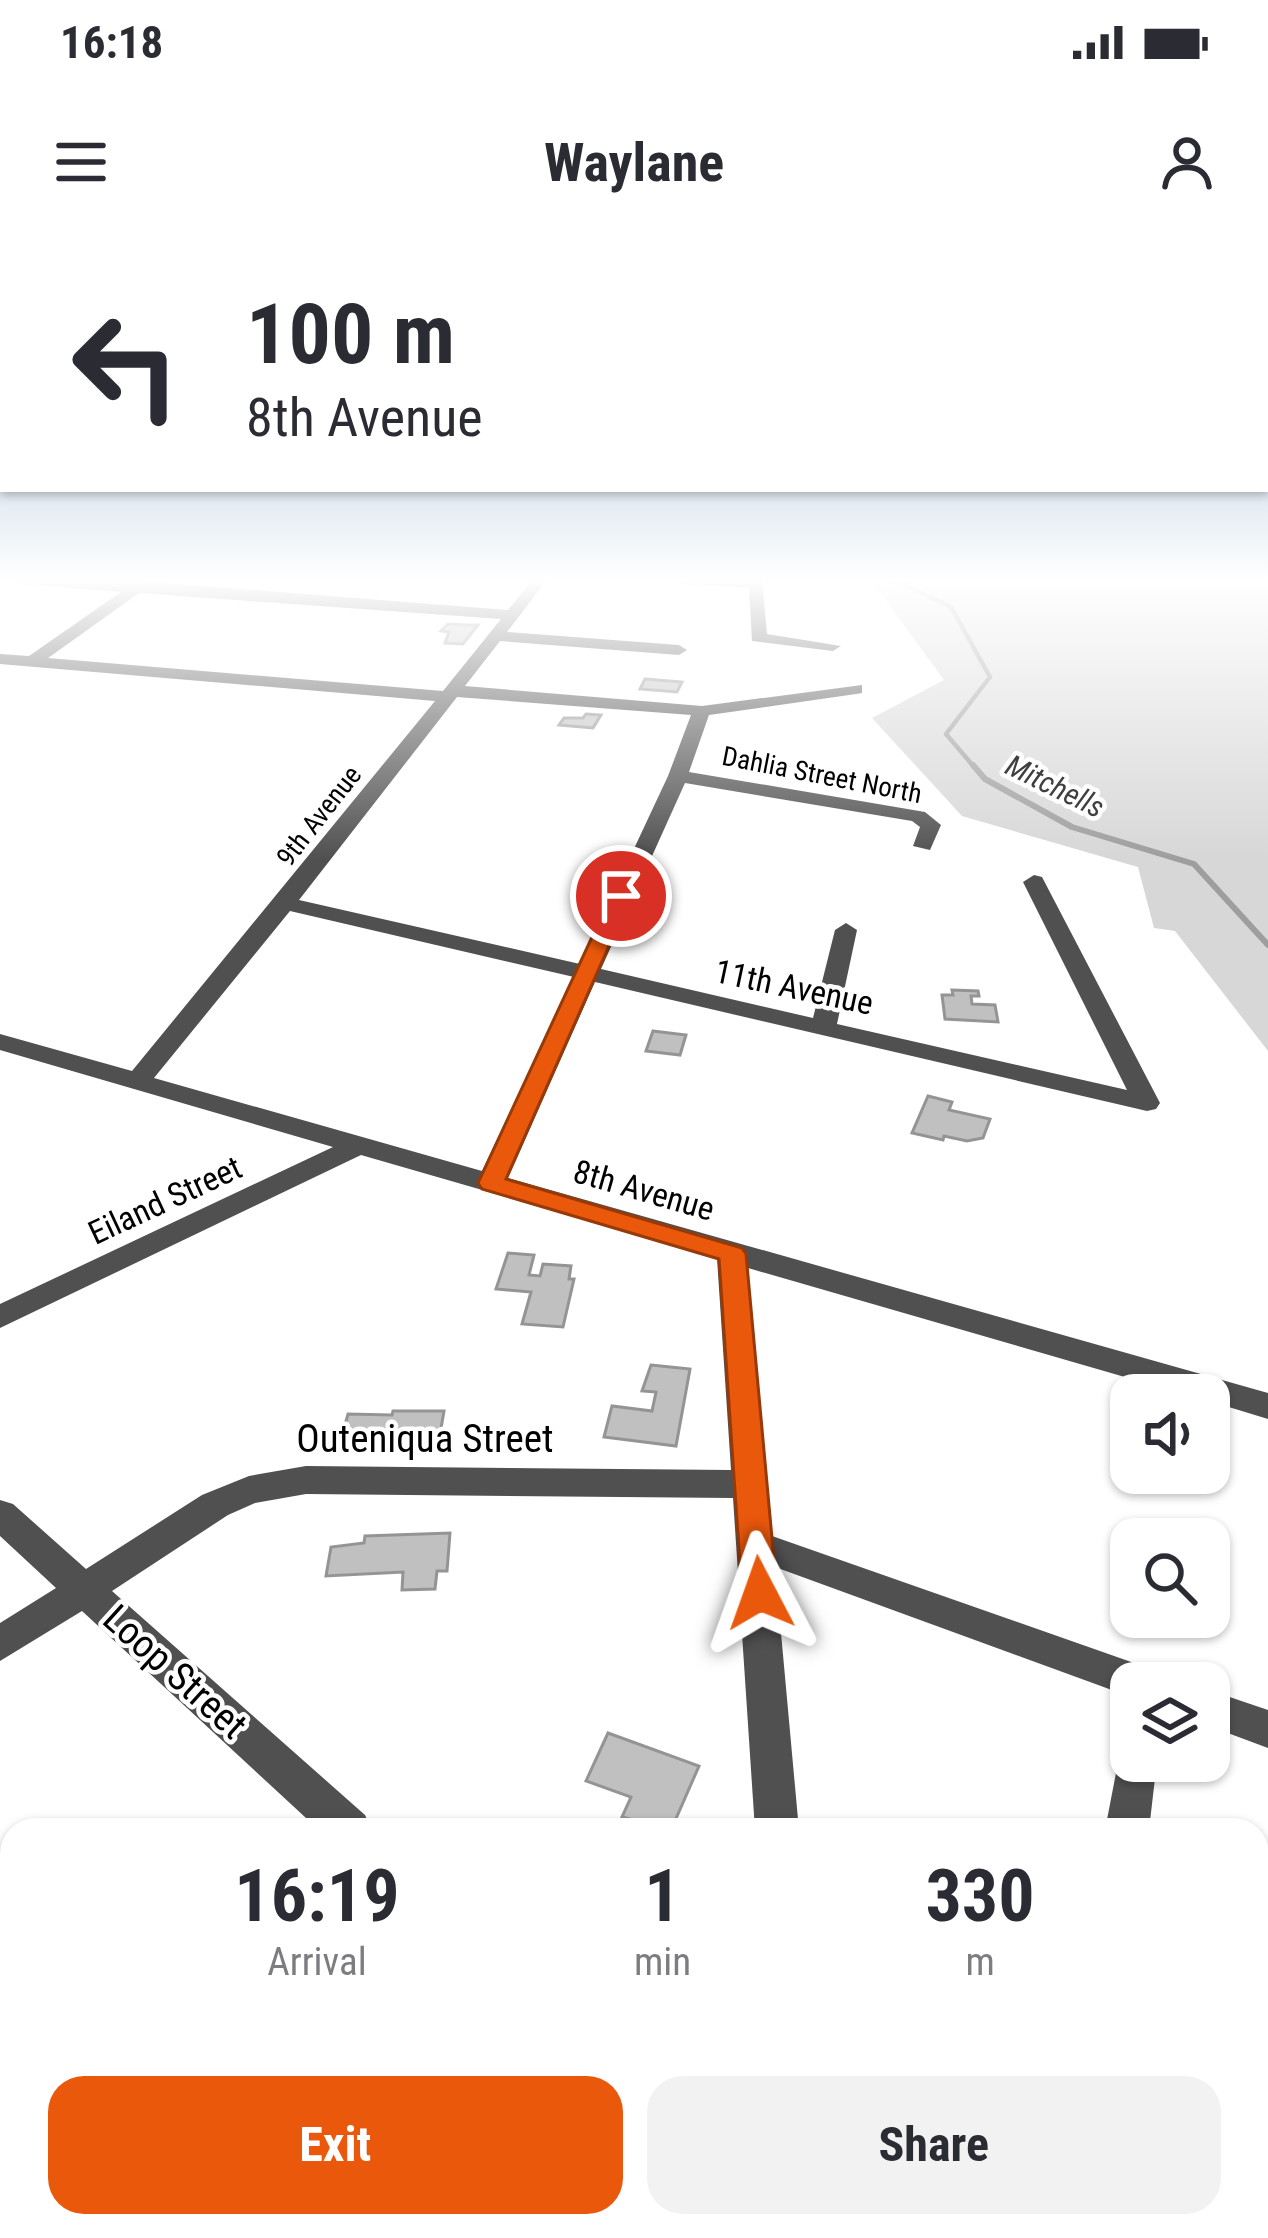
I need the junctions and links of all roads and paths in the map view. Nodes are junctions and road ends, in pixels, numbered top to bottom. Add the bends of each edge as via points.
1 (179, 673) edge
2 (467, 673) edge
3 (856, 689) dead end
4 (451, 694) junction
5 (701, 710) junction
6 (678, 776) junction
7 (817, 798) junction
8 (802, 821) dead end
9 (922, 846) dead end
10 (1034, 882) dead end
11 (285, 903) junction
12 (846, 930) dead end
13 (587, 975) junction
14 (824, 1026) junction
15 (0, 1042) edge
16 (136, 1082) junction
17 (359, 1144) junction
18 (491, 1183) junction
19 (732, 1254) junction
20 (0, 1317) edge
21 (1268, 1406) edge
22 (751, 1484) junction
23 (0, 1514) edge
24 (756, 1545) junction
25 (84, 1591) junction
26 (0, 1644) edge
27 (1110, 1672) edge
28 (1230, 1715) edge
29 (1268, 1729) edge
30 (1133, 1782) edge
31 (337, 1818) edge
32 (776, 1818) edge
33 (1129, 1818) edge

1 - 4 street
2 - 4 street, 9th Avenue
3 - 5 street
4 - 5 street
4 - 11 street, 9th Avenue
5 - 6 street
6 - 7 street, Dahlia Street North
6 - 13 street
7 - 8 street
7 - 9 street, Dahlia Street North via 927,820
10 - 14 street, 11th Avenue via 1147,1103
11 - 13 street, 11th Avenue
11 - 16 street, 9th Avenue
12 - 14 street
13 - 14 street, 11th Avenue
13 - 18 street
15 - 16 street, 8th Avenue
16 - 17 street, 8th Avenue
17 - 18 street, 8th Avenue
17 - 20 street, Eiland Street
18 - 19 street, 8th Avenue
19 - 21 street, 8th Avenue
19 - 22 street
22 - 24 street
22 - 25 street, Outeniqua Street via 262,1486 215,1504
23 - 25 street, Loop Street
24 - 27 street
24 - 32 street
25 - 26 street, Outeniqua Street
25 - 31 street, Loop Street
28 - 29 street
30 - 33 street

